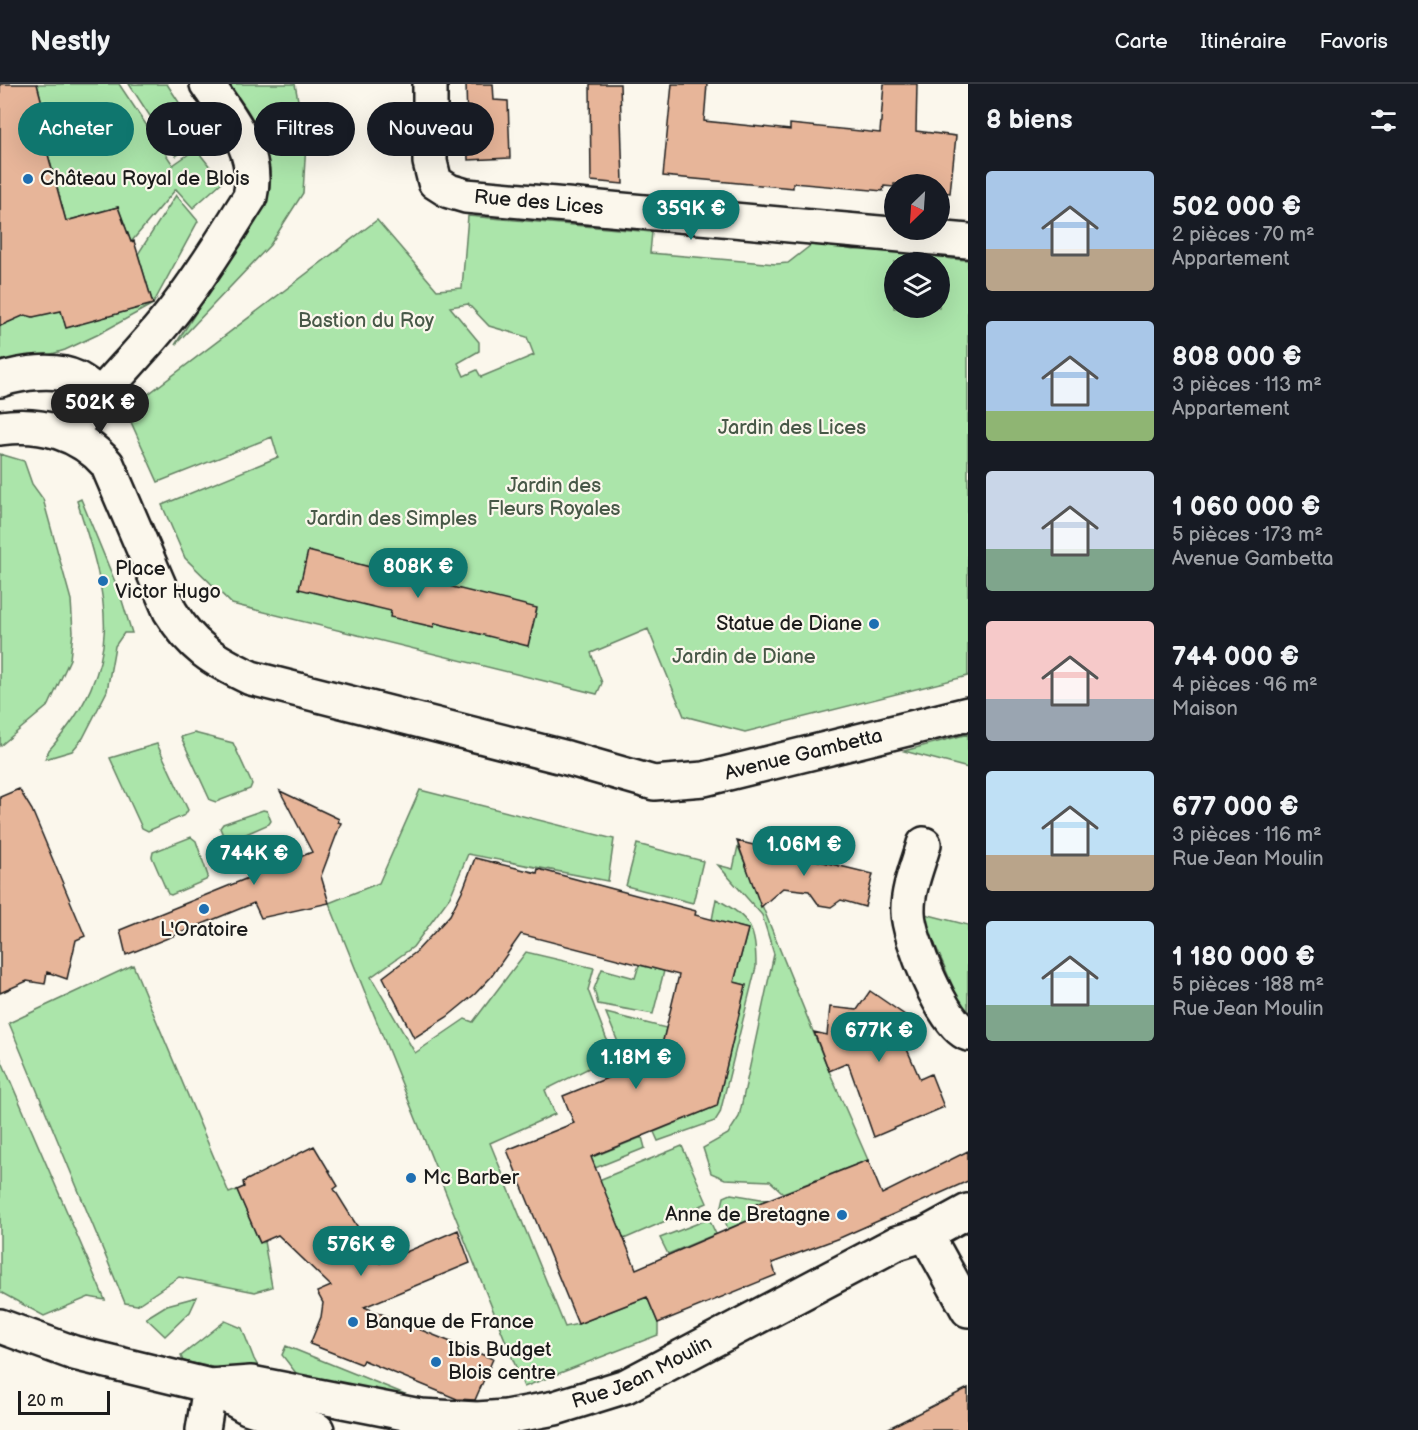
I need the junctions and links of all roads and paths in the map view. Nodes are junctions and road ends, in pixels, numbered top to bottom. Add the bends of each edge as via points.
1 (207, 84) edge
2 (430, 84) edge
3 (968, 241) edge
4 (0, 380) edge
5 (100, 394) junction
6 (0, 428) edge
7 (69, 434) junction
8 (968, 714) edge
9 (924, 844) dead end
10 (968, 1034) edge
11 (968, 1211) edge
12 (926, 1234) junction
13 (968, 1310) edge
14 (0, 1326) edge
15 (210, 1386) junction
16 (203, 1430) edge
17 (317, 1430) edge

1 - 5 main road via 250,156 254,178 250,197 180,304
2 - 3 main road, Rue des Lices via 430,162 435,182 466,196
4 - 5 main road via 59,374 74,377
5 - 7 main road
6 - 7 main road via 17,425
7 - 8 main road, Avenue Gambetta via 93,448 107,464 181,629 214,660 251,678 567,758 636,780 670,783 704,779
9 - 10 main road via 907,909 909,927 946,1013
11 - 12 main road, Rue Jean Moulin
12 - 13 main road
12 - 15 main road, Rue Jean Moulin via 897,1243 626,1386 555,1408 496,1418 429,1416 251,1383
14 - 15 main road via 74,1353
15 - 16 main road
15 - 17 main road via 247,1407

